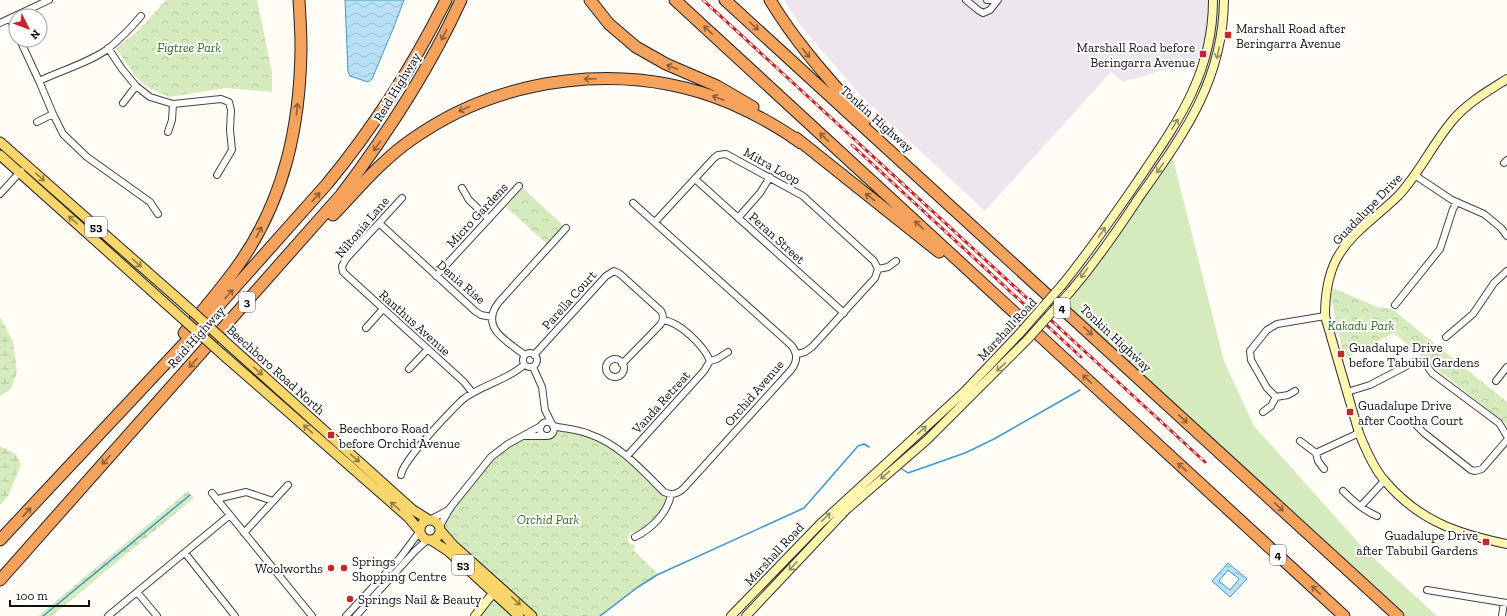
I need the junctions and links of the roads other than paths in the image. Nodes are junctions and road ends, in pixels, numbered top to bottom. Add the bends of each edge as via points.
1 (49, 0) edge
2 (291, 0) edge
3 (299, 0) edge
4 (446, 0) edge
5 (461, 0) edge
6 (590, 0) edge
7 (675, 0) edge
8 (725, 0) edge
9 (770, 0) edge
10 (966, 0) edge
11 (988, 0) edge
12 (994, 0) edge
13 (998, 0) edge
14 (1213, 0) edge
15 (1224, 0) edge
16 (33, 8) edge
17 (141, 16) dead end
18 (24, 48) edge
19 (108, 48) junction
20 (299, 79) junction
21 (1507, 79) edge
22 (39, 81) junction
23 (136, 86) junction
24 (122, 103) dead end
25 (173, 104) junction
26 (53, 114) junction
27 (37, 122) dead end
28 (168, 132) dead end
29 (0, 142) edge
30 (801, 143) junction
31 (0, 155) edge
32 (26, 165) junction
33 (20, 172) junction
34 (216, 175) dead end
35 (1416, 176) junction
36 (770, 177) junction
37 (695, 179) junction
38 (519, 186) dead end
39 (462, 188) dead end
40 (0, 194) edge
41 (402, 198) dead end
42 (1457, 202) junction
43 (633, 203) dead end
44 (158, 214) dead end
45 (738, 218) junction
46 (489, 219) junction
47 (655, 222) junction
48 (379, 223) junction
49 (566, 228) dead end
50 (1506, 233) edge
51 (896, 262) dead end
52 (878, 269) junction
53 (1507, 271) edge
54 (343, 272) joint
55 (436, 276) junction
56 (1034, 282) junction
57 (247, 301) junction
58 (1395, 305) dead end
59 (1010, 308) junction
60 (382, 309) junction
61 (844, 313) junction
62 (1325, 316) junction
63 (492, 317) junction
64 (663, 320) junction
65 (366, 328) dead end
66 (1446, 337) dead end
67 (428, 349) junction
68 (728, 352) dead end
69 (796, 354) junction
70 (524, 355) junction
71 (534, 355) junction
72 (710, 361) junction
73 (622, 364) dead end
74 (524, 365) junction
75 (533, 367) junction
76 (1507, 367) edge
77 (409, 369) dead end
78 (1496, 381) dead end
79 (1294, 391) dead end
80 (472, 392) junction
81 (1347, 392) junction
82 (1276, 397) junction
83 (545, 410) junction
84 (1263, 412) dead end
85 (541, 425) junction
86 (553, 425) junction
87 (1417, 426) dead end
88 (567, 429) junction
89 (1359, 433) junction
90 (552, 434) junction
91 (524, 436) junction
92 (544, 436) junction
93 (1507, 436) edge
94 (1507, 440) edge
95 (1300, 441) dead end
96 (1316, 452) junction
97 (627, 456) junction
98 (1324, 469) dead end
99 (401, 475) dead end
100 (1384, 481) junction
101 (288, 486) dead end
102 (48, 489) junction
103 (1343, 491) dead end
104 (212, 493) dead end
105 (671, 494) junction
106 (218, 501) junction
107 (273, 501) junction
108 (1361, 506) junction
109 (450, 508) junction
110 (230, 515) junction
111 (1377, 516) dead end
112 (430, 520) junction
113 (440, 528) junction
114 (420, 531) junction
115 (244, 532) junction
116 (635, 537) dead end
117 (0, 540) edge
118 (428, 540) junction
119 (1507, 544) edge
120 (185, 553) junction
121 (412, 554) junction
122 (400, 558) junction
123 (0, 580) edge
124 (496, 589) junction
125 (1427, 590) dead end
126 (137, 592) junction
127 (1506, 603) edge
128 (108, 616) edge
129 (157, 616) edge
130 (235, 616) edge
131 (312, 616) edge
132 (346, 616) edge
133 (356, 616) edge
134 (475, 616) edge
135 (519, 616) edge
136 (532, 616) edge
137 (732, 616) edge
138 (746, 616) edge
139 (1344, 616) edge
140 (1398, 616) edge
141 (1502, 616) edge

1 - 16 street
2 - 20 highway
3 - 20 highway
102 -> 4 highway, Reid Highway / 3 via 196,331 343,164 367,134 402,81
5 -> 57 highway, Reid Highway / 3 via 418,82 380,143 320,220
30 -> 6 highway via 735,96 636,47 609,24
59 -> 7 highway, 4
8 -> 56 highway, Tonkin Highway / 4
9 -> 56 highway via 798,44 879,134
10 - 13 street via 983,13 990,10
11 - 12 street
137 -> 14 main road, Marshall Road, bridge via 856,489 964,392 1062,285 1140,178 1190,98 1207,51 1212,26
15 -> 138 main road, Marshall Road, bridge via 1223,27 1218,53 1200,103 1128,214 1070,292 1004,364 926,440 846,510
17 - 19 street via 127,33
18 - 22 street
19 - 22 street via 98,55
19 - 23 street
102 -> 20 highway via 158,366 238,265 256,238 272,206 292,145 298,109
21 - 35 main road, Guadalupe Drive via 1473,101 1452,121
22 - 26 street
23 - 24 street
23 - 25 street via 150,97
25 - 28 street
25 - 34 street via 221,99 229,102 232,110 232,150
26 - 27 street
26 - 44 street via 63,134 73,145 150,202
29 - 32 main road, Beechboro Road North / 53
30 -> 57 highway via 766,120 729,102 656,82 586,79 545,84 505,93 447,117 395,151
59 -> 30 highway
31 - 33 main road, Beechboro Road North / 53
32 - 33 street
32 -> 112 main road, Beechboro Road North / 53, bridge via 413,510
33 - 40 street
114 -> 33 main road, Beechboro Road North / 53, bridge via 408,517
35 - 42 street
35 - 62 main road, Guadalupe Drive via 1352,238 1336,259 1327,281
36 - 37 street, Mitra Loop via 732,156 722,154 714,158
36 - 45 street
36 - 52 street, Mitra Loop via 807,199 874,261
37 - 45 street, Peran Street
37 - 47 street, Mitra Loop
38 - 46 street, Micro Gardens
39 - 46 street via 469,200
41 - 48 street, Niltonia Lane
42 - 50 street via 1484,214
42 - 58 street via 1440,249
43 - 47 street, Orchid Avenue
45 - 61 street, Peran Street
46 - 55 street, Micro Gardens
47 - 69 street, Orchid Avenue via 791,345
48 - 54 street, Niltonia Lane via 346,259 342,266
48 - 55 street, Denia Rise
49 - 63 street via 499,302 493,310
51 - 52 street
52 - 61 street via 875,278
53 - 66 street via 1494,283 1473,314
54 - 60 street, Ranthus Avenue
55 - 63 street, Denia Rise via 475,311
56 -> 140 highway, Tonkin Highway / 4
57 -> 123 highway, Reid Highway / 3
139 -> 59 highway, 4
60 - 65 street
60 - 67 street, Ranthus Avenue
61 - 69 street via 812,347
62 - 81 main road, Guadalupe Drive
62 - 82 street via 1277,324 1267,330 1250,351 1251,360 1267,388
63 - 70 street, Denia Rise via 492,325 496,331
64 - 71 street, Parella Court via 661,311 620,274 614,272 606,276
64 - 72 street via 669,320 678,326 702,348
64 - 73 street
67 - 77 street
67 - 80 street, Ranthus Avenue
68 - 72 street, Vanda Retreat
69 - 105 street, Orchid Avenue via 796,361 791,370 684,488
70 - 71 street
70 - 74 street
71 - 75 street via 537,361
72 - 97 street, Vanda Retreat via 704,371
74 - 75 street via 528,368
74 - 80 street via 512,374
75 - 83 street via 542,387
76 - 78 street
79 - 82 street
80 - 99 street via 452,410 408,460
81 - 89 main road, Guadalupe Drive
81 - 93 street via 1370,385 1414,362 1425,363 1432,373 1499,423
82 - 84 street via 1271,406
83 - 85 street
83 - 86 street
85 - 86 street via 546,422
85 - 91 street
85 - 92 street via 540,431
86 - 88 street
86 - 90 street
87 - 94 street via 1475,471 1482,470
88 - 90 street
88 - 97 street via 600,438
89 - 96 street
89 - 100 main road, Guadalupe Drive
90 - 92 street
91 - 92 street
91 - 109 street via 491,457
95 - 96 street
96 - 98 street via 1318,461
97 - 105 street via 664,492
100 - 108 street
100 - 119 main road, Guadalupe Drive via 1426,517 1474,537
101 - 107 street
117 -> 102 highway, Reid Highway / 3
103 - 108 street via 1353,502
104 - 106 street
105 - 116 street via 665,510 649,529
106 - 107 street via 246,492
106 - 110 street
107 - 115 street
108 - 111 street
109 - 112 street
109 - 113 street
110 - 115 street
110 - 120 street
112 - 113 main road, 53 via 436,522
112 - 114 main road via 423,522
113 - 118 main road via 438,536
113 - 124 main road, 53
114 - 118 main road, 53 via 422,537
114 - 122 street
115 - 131 street
118 - 121 street
118 - 124 main road, 53 via 448,551
120 - 126 street
120 - 130 street
121 - 122 street
121 - 133 street
122 - 132 street
124 - 134 main road
124 - 135 main road, 53
124 -> 136 main road, 53
125 - 127 street
126 - 128 street
126 - 129 street
127 - 141 street

